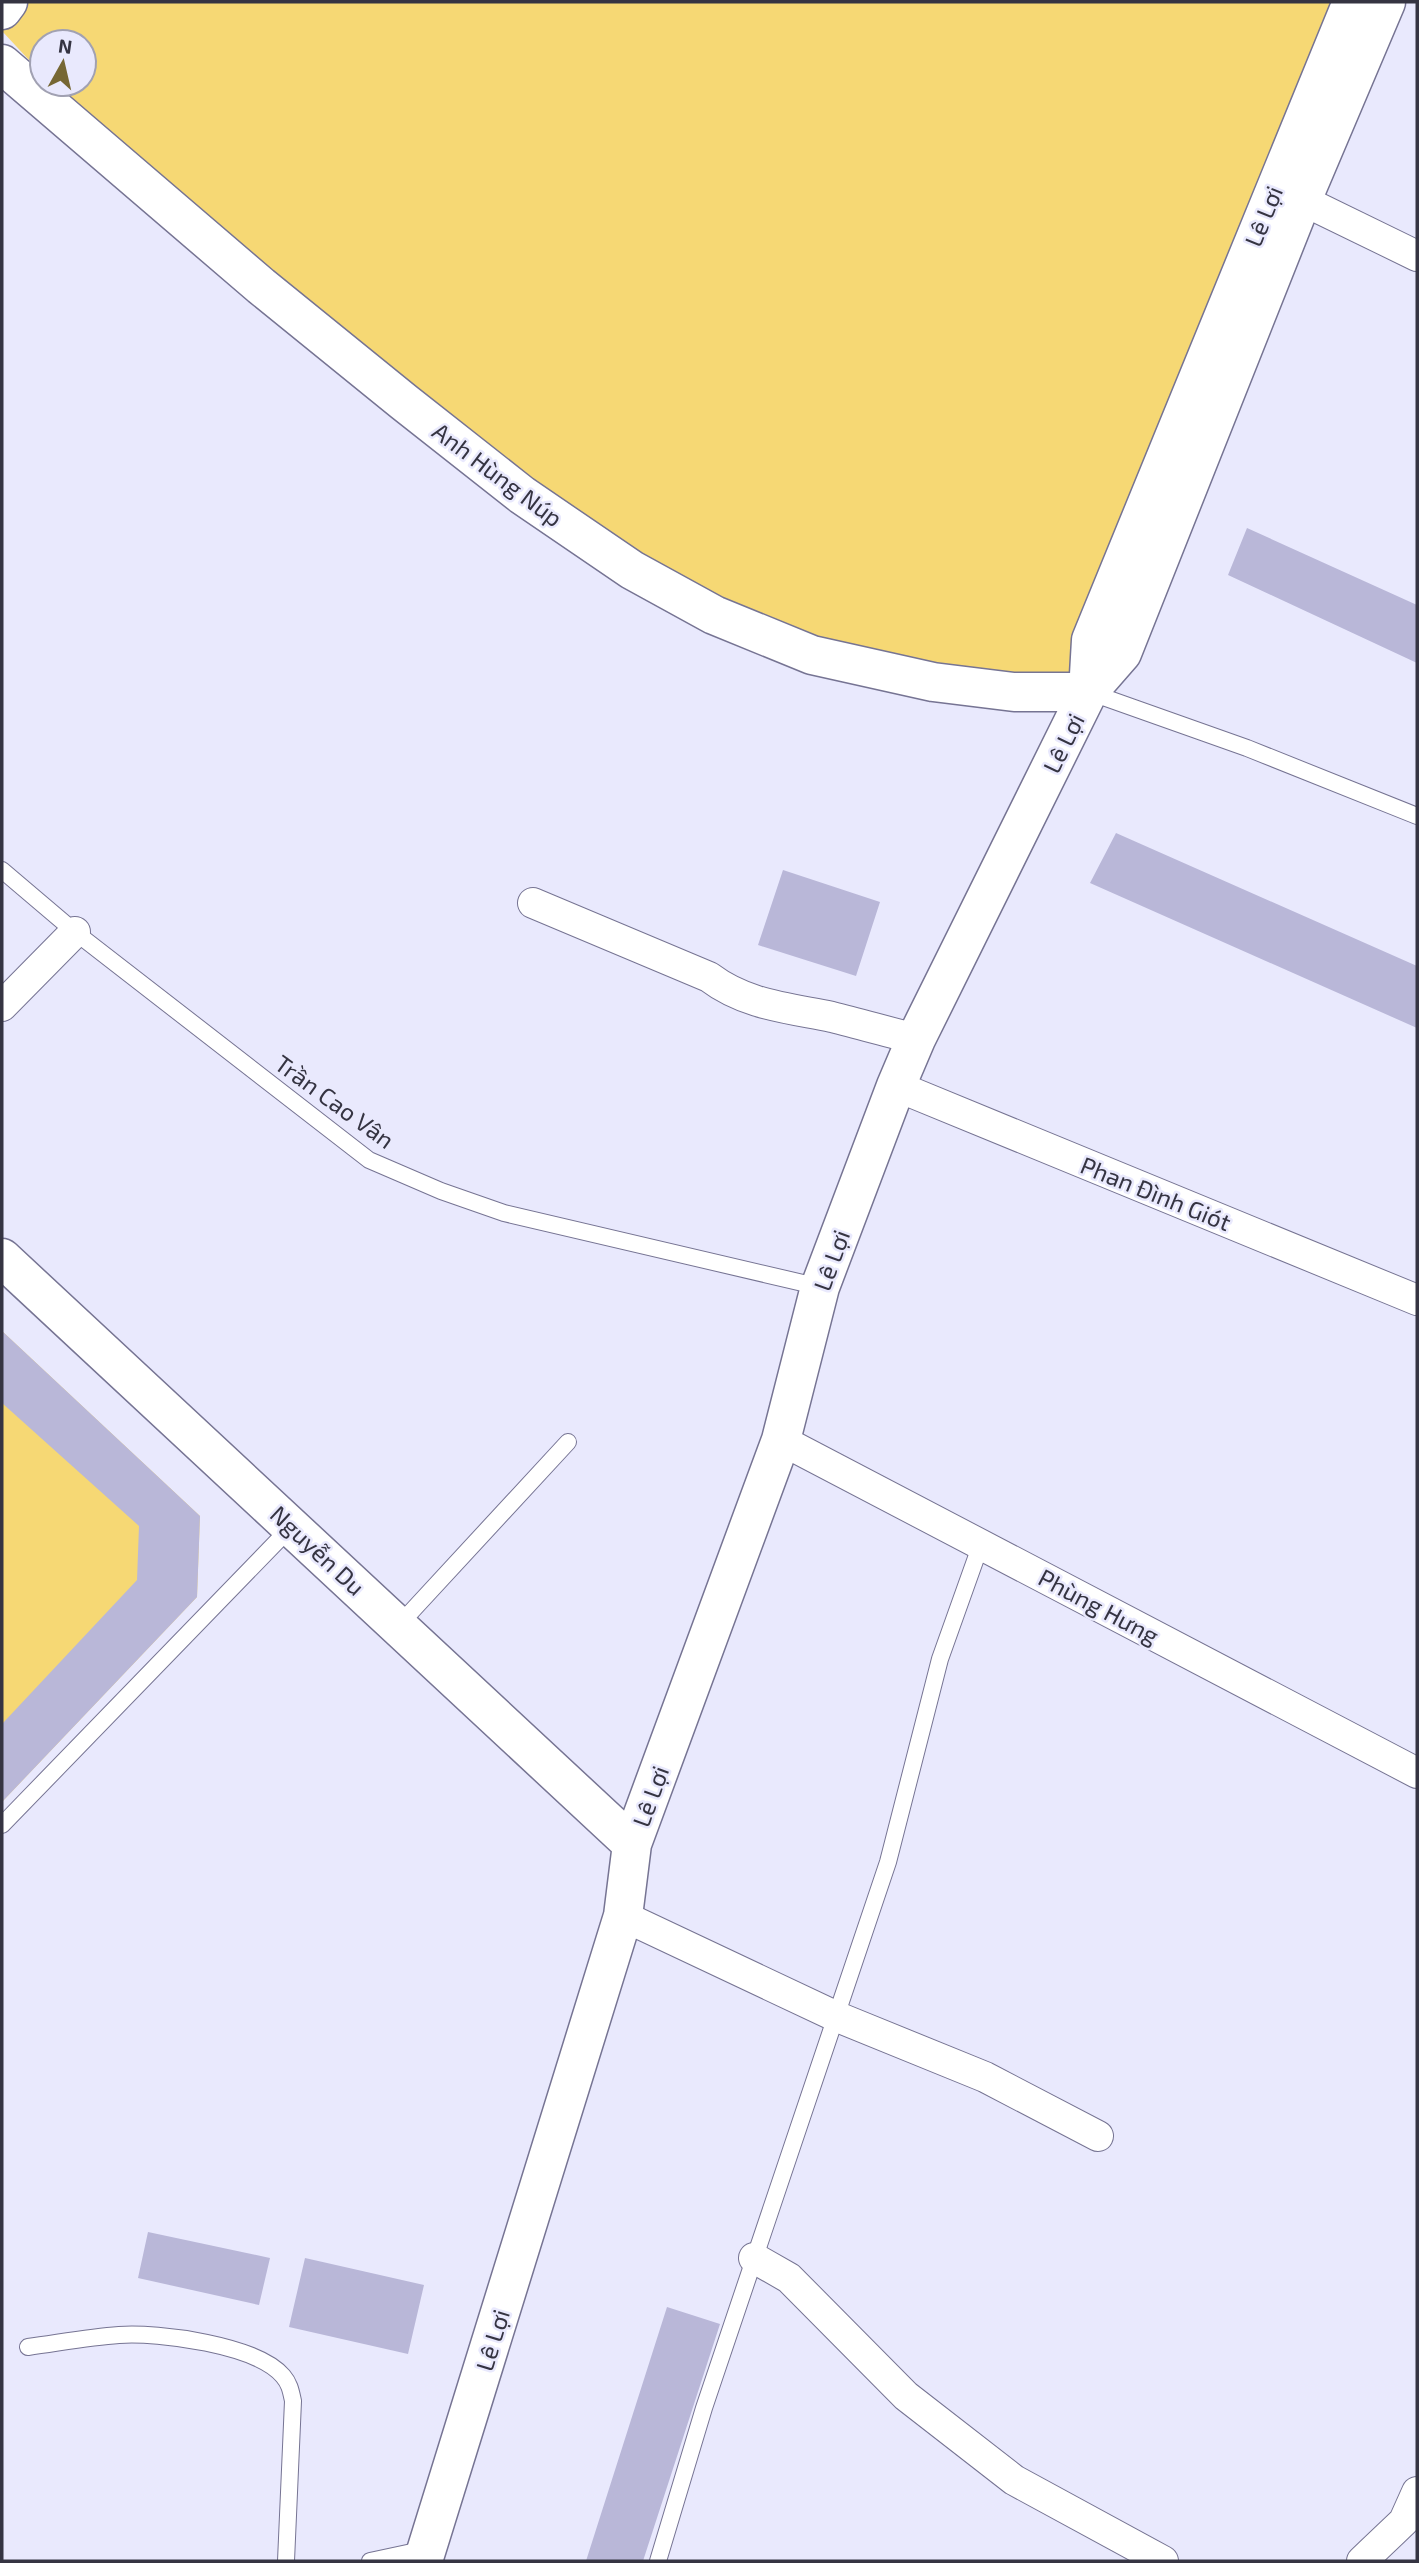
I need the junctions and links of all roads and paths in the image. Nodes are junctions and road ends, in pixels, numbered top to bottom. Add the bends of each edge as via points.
1 (8, 2) edge
2 (1352, 2) edge
3 (1386, 2) edge
4 (2, 10) edge
5 (2, 64) edge
6 (1302, 200) junction
7 (1417, 256) edge
8 (1088, 692) junction
9 (1417, 816) edge
10 (2, 870) edge
11 (533, 903) dead end
12 (75, 932) junction
13 (2, 1006) edge
14 (916, 1039) junction
15 (896, 1086) junction
16 (2, 1258) edge
17 (820, 1287) junction
18 (1417, 1300) edge
19 (781, 1440) junction
20 (568, 1443) dead end
21 (292, 1526) junction
22 (981, 1544) junction
23 (398, 1626) junction
24 (1417, 1773) edge
25 (2, 1825) edge
26 (632, 1844) junction
27 (623, 1916) junction
28 (835, 2016) junction
29 (1098, 2136) dead end
30 (754, 2258) junction
31 (28, 2347) dead end
32 (1417, 2492) edge
33 (426, 2555) edge
34 (286, 2561) edge
35 (370, 2561) edge
36 (658, 2561) edge
37 (1163, 2561) edge
38 (1362, 2561) edge

1 - 4 street
2 - 8 street, Lê Lợi via 1091,640
3 - 6 street
5 - 8 street, Anh Hùng Núp via 404,402 522,495 632,570 714,615 812,655 933,682 1014,692
6 - 7 street
6 - 8 street via 1122,653
8 - 9 lane via 1247,748
8 - 14 street, Lê Lợi
10 - 12 lane, Trần Cao Vân
11 - 14 street via 709,977 735,994
12 - 13 street
12 - 17 lane, Trần Cao Vân via 369,1160 504,1213
14 - 15 street, Lê Lợi
15 - 17 street, Lê Lợi
15 - 18 street, Phan Đình Giót
16 - 21 street, Nguyễn Du
17 - 19 street, Lê Lợi
19 - 22 street, Phùng Hưng
19 - 26 street, Lê Lợi
20 - 23 lane
21 - 23 street, Nguyễn Du
21 - 25 lane
22 - 24 street, Phùng Hưng
22 - 28 lane via 940,1659 888,1861
23 - 26 street, Nguyễn Du
26 - 27 street, Lê Lợi
27 - 28 street
27 - 33 street, Lê Lợi
28 - 29 street via 985,2077
28 - 30 lane
30 - 36 lane
30 - 37 street via 789,2278 906,2396 1014,2480
31 - 34 lane via 121,2335 193,2339 250,2355 282,2374 293,2401
32 - 38 street via 1404,2521
33 - 35 lane

